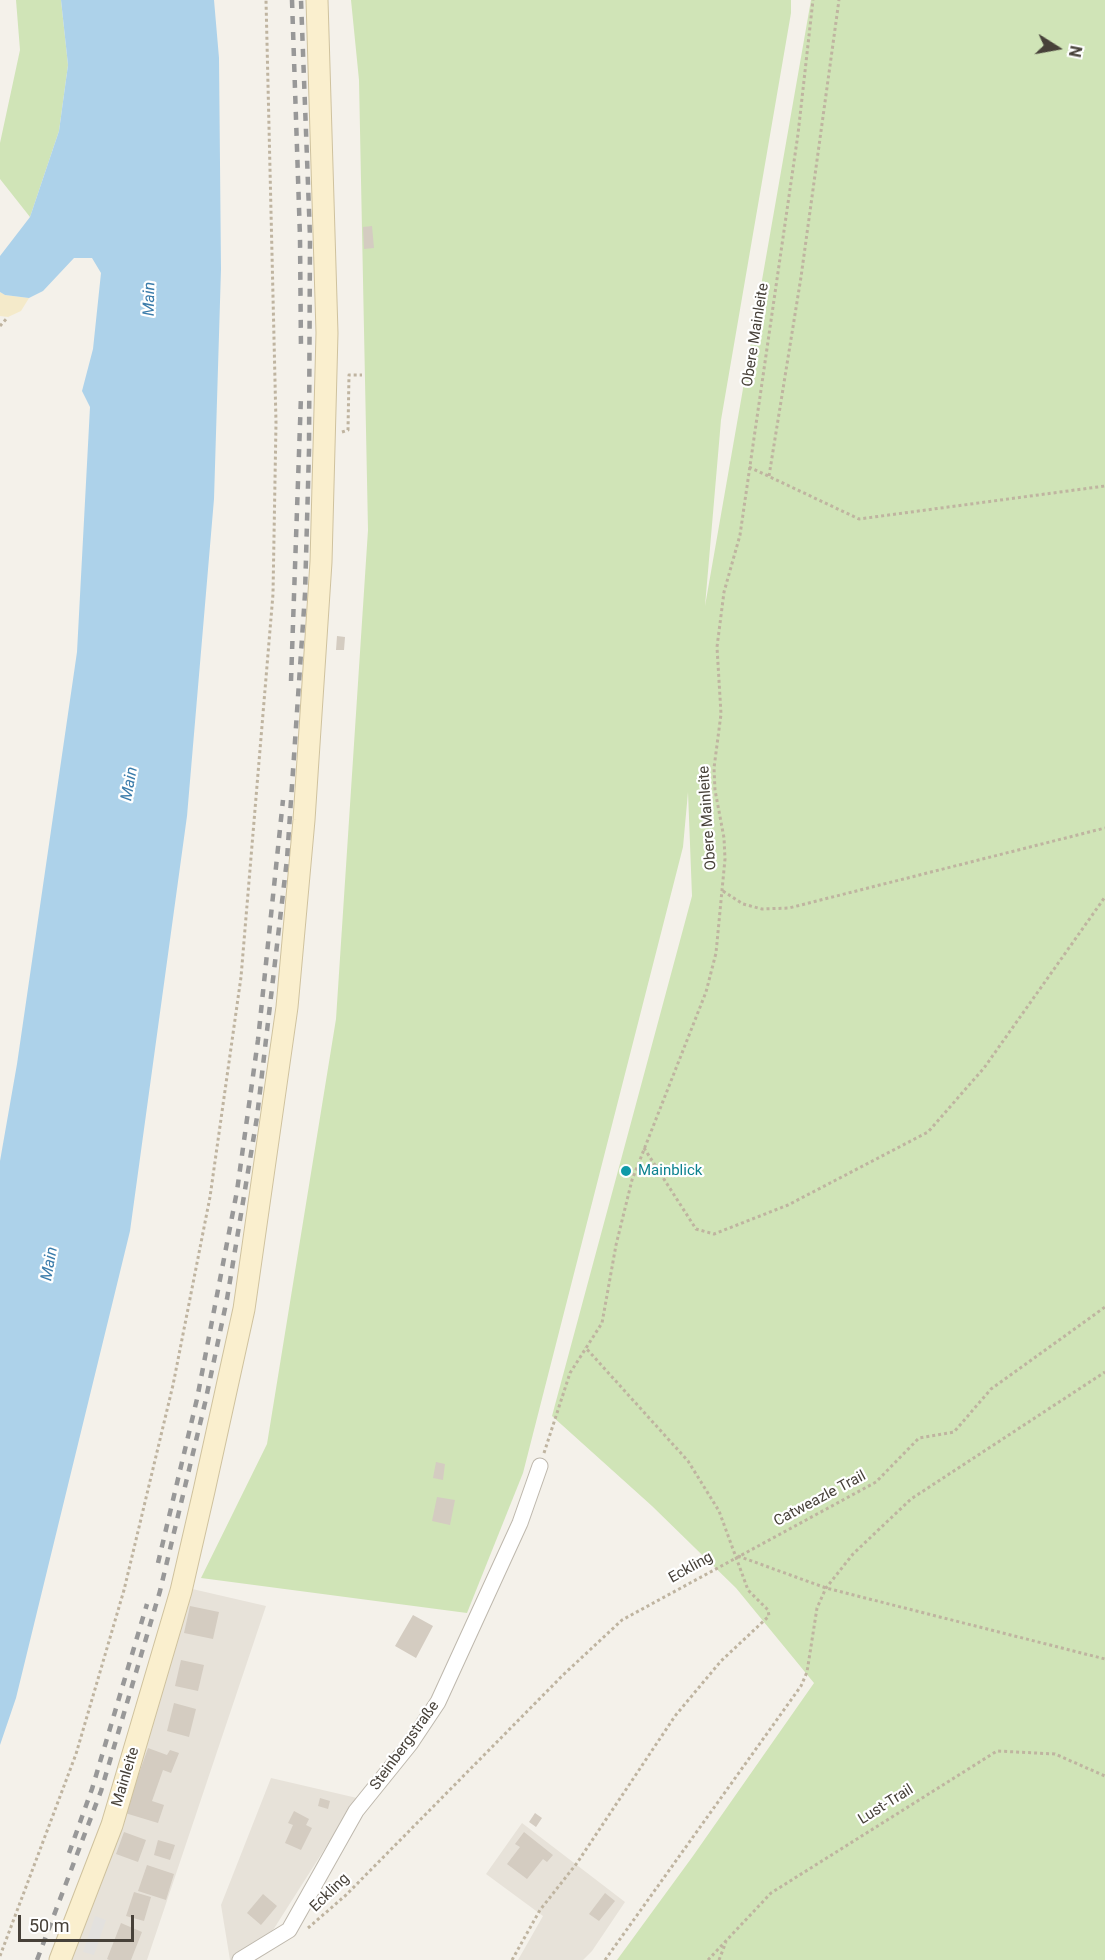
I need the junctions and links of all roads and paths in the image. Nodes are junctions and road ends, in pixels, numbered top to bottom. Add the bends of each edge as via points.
1 (266, 0) edge
2 (317, 0) edge
3 (813, 0) edge
4 (839, 0) edge
5 (8, 317) dead end
6 (0, 326) edge
7 (362, 375) dead end
8 (348, 430) dead end
9 (749, 467) junction
10 (769, 476) junction
11 (1105, 486) edge
12 (1105, 828) edge
13 (723, 891) junction
14 (1105, 897) edge
15 (644, 1148) junction
16 (1105, 1307) edge
17 (585, 1347) junction
18 (1105, 1372) edge
19 (540, 1466) joint
20 (738, 1556) junction
21 (826, 1588) junction
22 (1105, 1659) edge
23 (1105, 1776) edge
24 (289, 1930) junction
25 (727, 1940) junction
26 (0, 1956) edge
27 (60, 1960) edge
28 (240, 1960) edge
29 (512, 1960) edge
30 (605, 1960) edge
31 (708, 1960) edge
32 (719, 1960) edge

1 - 26 path via 276,423 273,594 239,988 210,1197 173,1384 124,1590 76,1754
2 - 27 main road, Mainleite via 327,333 321,562 287,1007 244,1309 181,1591 112,1825
3 - 9 path, Obere Mainleite via 798,134
4 - 10 path
5 - 6 path
7 - 8 path via 349,375
9 - 10 path
9 - 13 path, Obere Mainleite via 740,535 724,592 717,647 721,714 714,768 724,838
10 - 11 path via 859,519
12 - 13 path via 789,908 762,909 743,904
13 - 15 path, Obere Mainleite via 716,953 706,992
14 - 15 path via 984,1068 928,1132 788,1205 714,1234 696,1229
15 - 17 path, Obere Mainleite via 616,1245 602,1323
16 - 20 path, Catweazle Trail via 991,1389 954,1432 919,1438 876,1482
17 - 19 path, Obere Mainleite via 570,1373
17 - 20 path via 688,1461 719,1511
18 - 21 path via 911,1499 853,1554
19 - 24 street, Steinbergstraße via 520,1523 438,1701 398,1760 356,1811
20 - 21 path
20 - 24 path, Eckling via 622,1620 317,1923 306,1929
20 - 29 path via 748,1590 769,1616 721,1661 675,1716 540,1910
21 - 22 path
21 - 30 path via 817,1608 807,1672 801,1686
23 - 25 path, Lust-Trail via 1055,1754 997,1751 771,1893
24 - 28 street, Steinbergstraße
25 - 31 path, Lust-Trail
25 - 32 path

